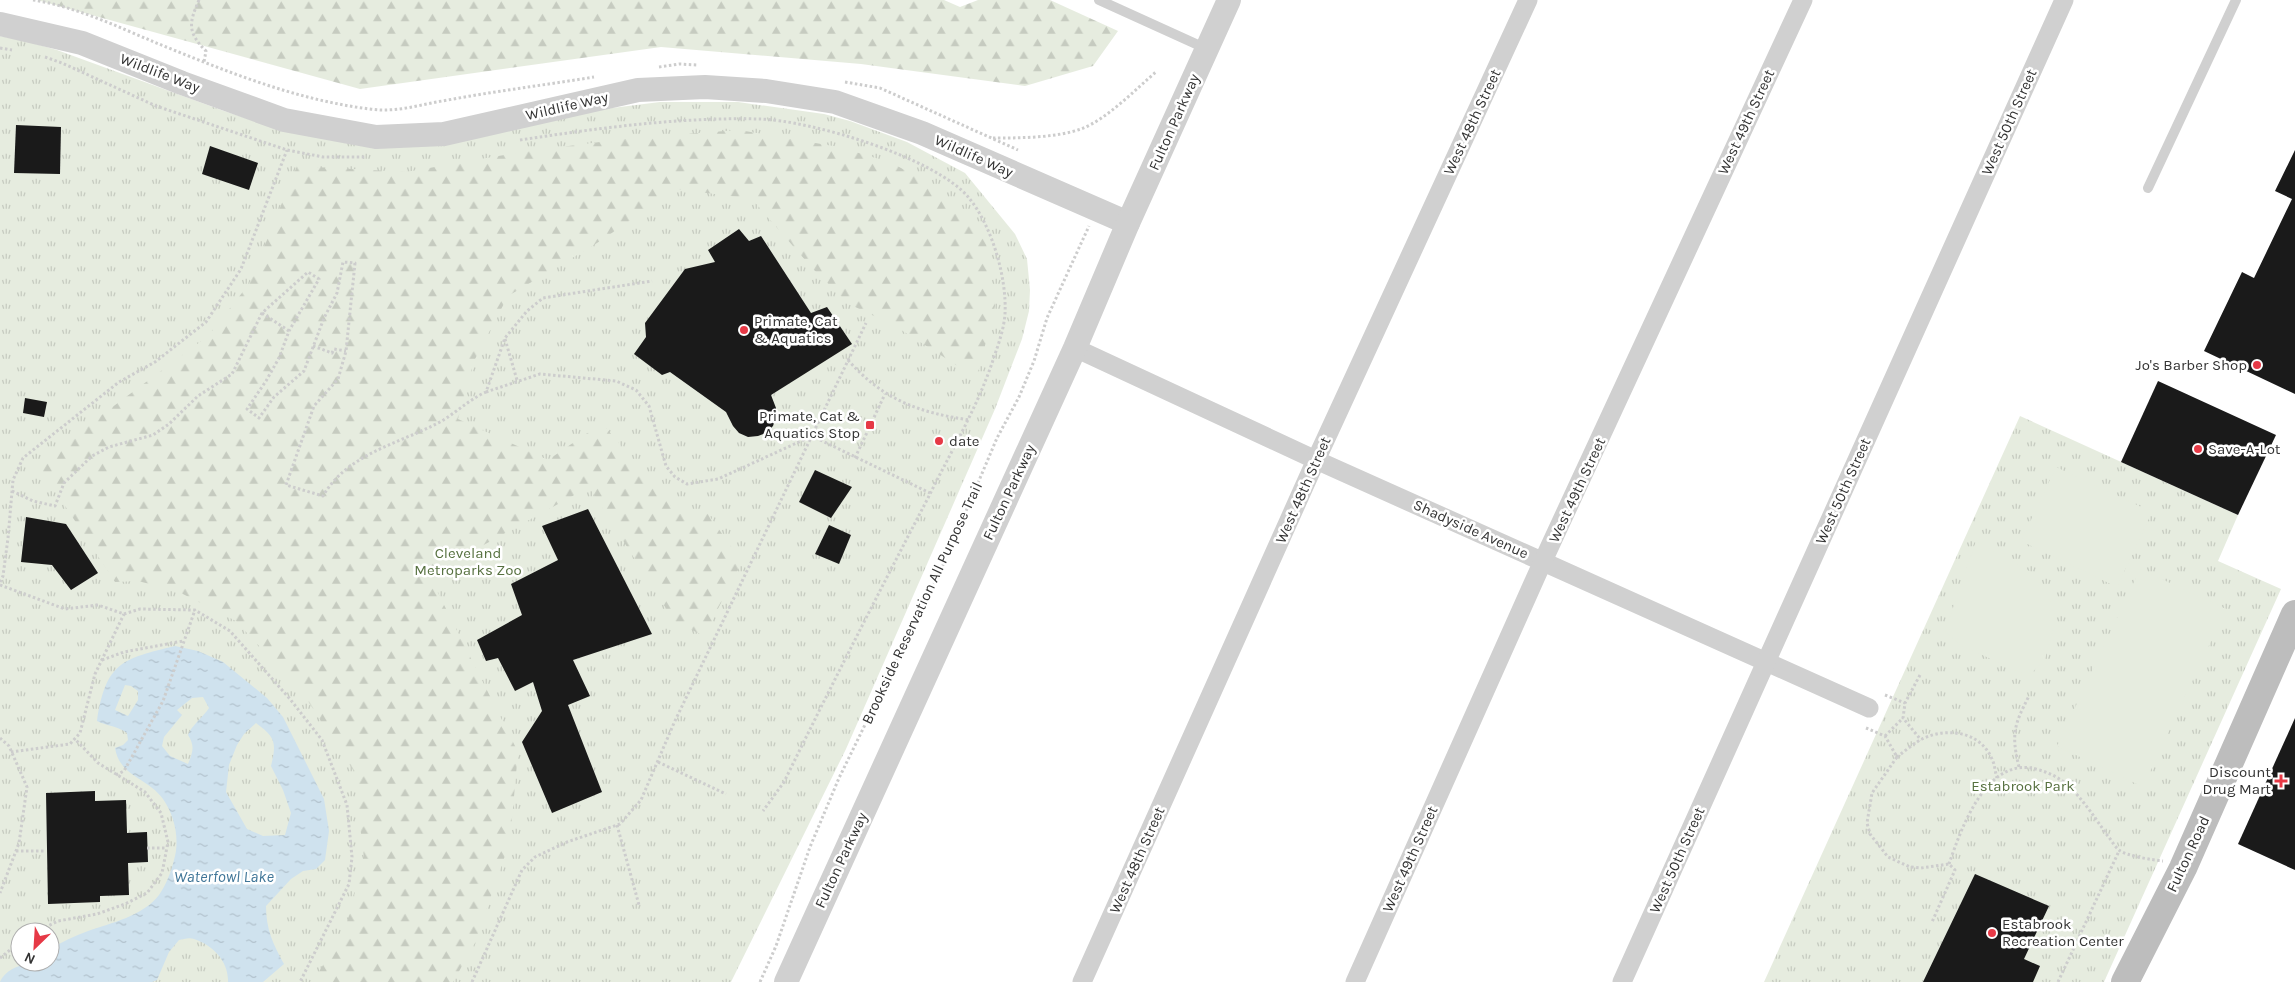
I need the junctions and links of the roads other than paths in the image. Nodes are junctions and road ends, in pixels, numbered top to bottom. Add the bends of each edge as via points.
1 (1099, 0) edge
2 (1229, 0) edge
3 (1528, 0) edge
4 (1803, 0) edge
5 (2064, 0) edge
6 (2236, 0) edge
7 (0, 24) edge
8 (1207, 49) junction
9 (2148, 188) dead end
10 (1128, 223) junction
11 (1075, 348) junction
12 (1316, 460) junction
13 (1544, 561) junction
14 (2295, 614) edge
15 (1766, 660) junction
16 (1869, 708) dead end
17 (786, 982) edge
18 (1082, 982) edge
19 (1355, 982) edge
20 (1622, 982) edge
21 (2125, 982) edge

1 - 8 lane
2 - 8 street, Fulton Parkway
3 - 12 street, West 48th Street
4 - 13 street, West 49th Street
5 - 15 street, West 50th Street
6 - 9 lane
7 - 10 street, Wildlife Way via 82,43 284,120 376,137 444,134 638,90 740,89 835,102 922,133
8 - 10 street, Fulton Parkway
10 - 11 street, Fulton Parkway
11 - 12 street, Shadyside Avenue
11 - 17 street, Fulton Parkway
12 - 13 street, Shadyside Avenue
12 - 18 street, West 48th Street
13 - 15 street, Shadyside Avenue
13 - 19 street, West 49th Street
14 - 21 main road, Fulton Road via 2183,868
15 - 16 street, Shadyside Avenue
15 - 20 street, West 50th Street

